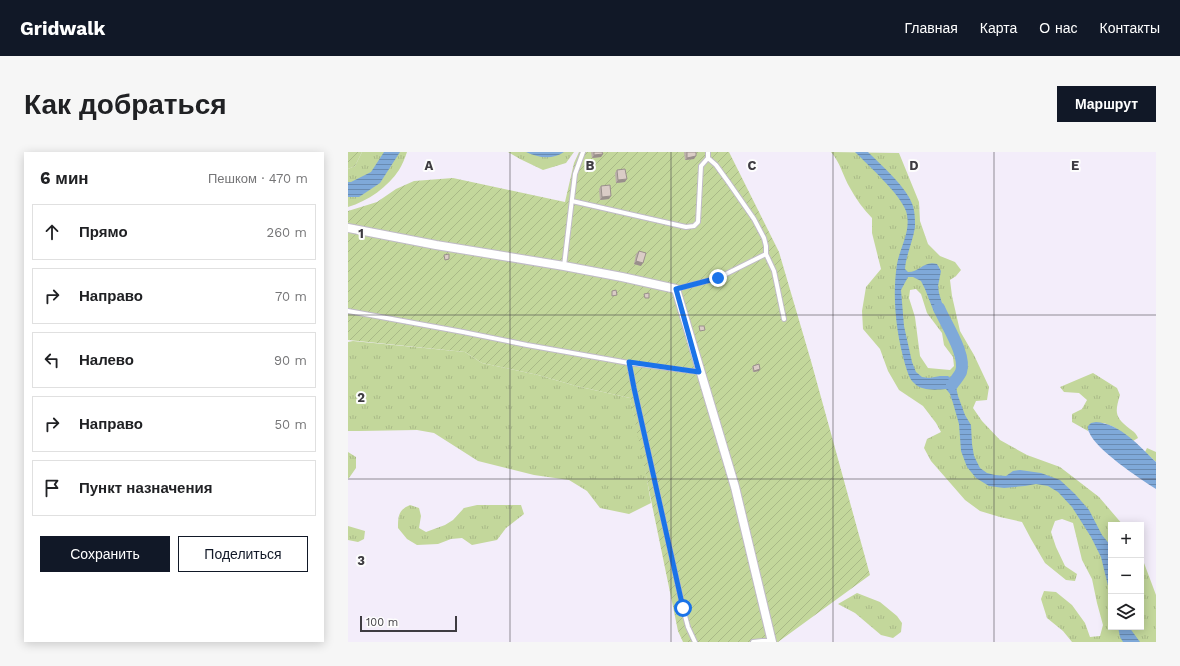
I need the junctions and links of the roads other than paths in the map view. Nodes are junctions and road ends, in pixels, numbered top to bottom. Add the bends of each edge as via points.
1 (583, 152) edge
2 (708, 152) edge
3 (708, 158) junction
4 (572, 200) junction
5 (348, 228) edge
6 (766, 254) junction
7 (564, 266) junction
8 (676, 289) junction
9 (348, 311) edge
10 (784, 319) dead end
11 (629, 362) junction
12 (699, 372) junction
13 (694, 642) edge
14 (753, 642) edge
15 (772, 642) edge

1 - 4 lane via 575,174
2 - 3 lane
3 - 4 lane via 701,166 698,222 694,226 686,227
3 - 6 lane via 716,165 754,219 765,242
4 - 7 lane
5 - 7 street via 436,246
6 - 8 lane via 718,278
6 - 10 lane via 774,271
7 - 8 street
8 - 12 street
9 - 11 lane
11 - 12 lane
11 - 13 lane via 683,608
12 - 15 street via 735,487
14 - 15 lane

